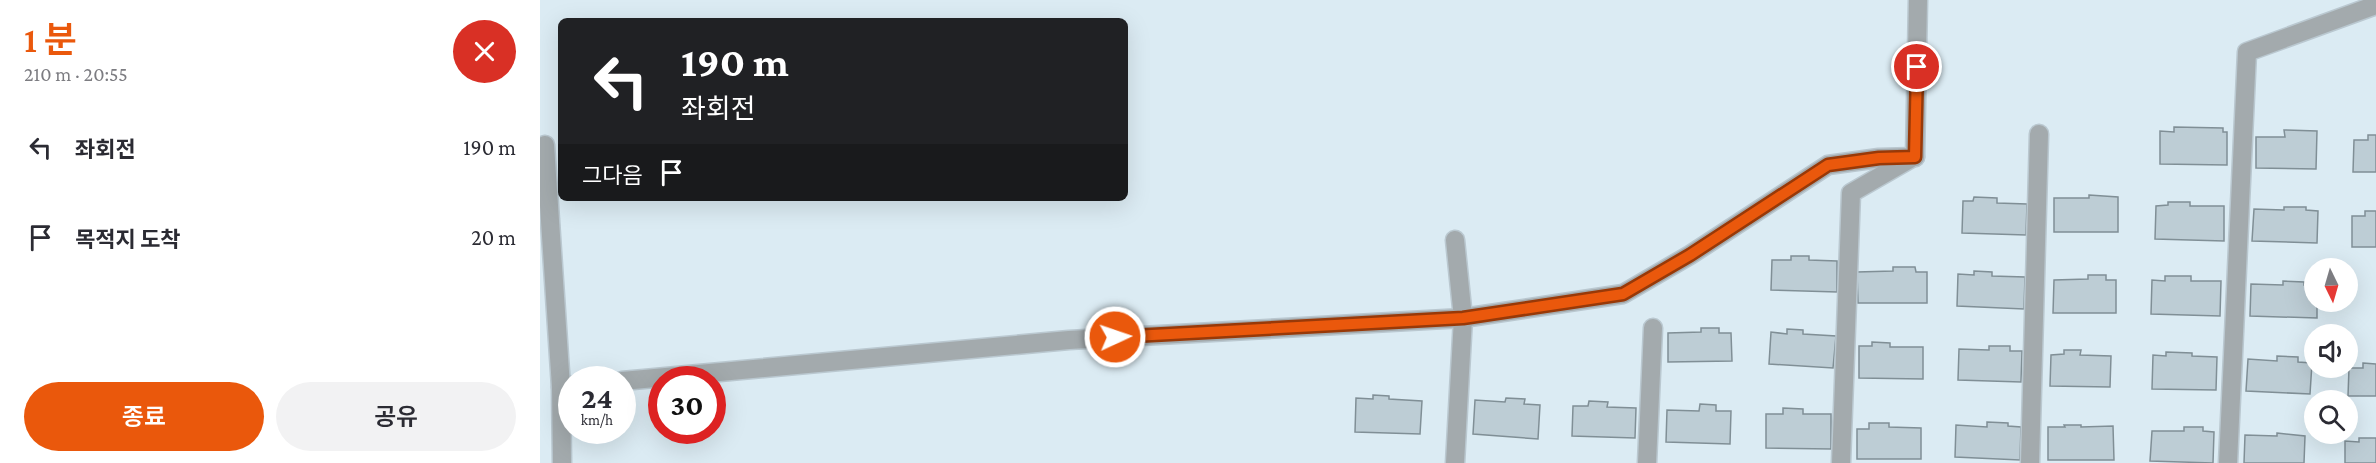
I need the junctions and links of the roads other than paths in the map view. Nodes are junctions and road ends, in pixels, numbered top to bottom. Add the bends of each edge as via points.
1 (1918, 0) edge
2 (2376, 5) edge
3 (2039, 134) dead end
4 (545, 145) dead end
5 (1915, 157) junction
6 (1455, 240) dead end
7 (1463, 318) junction
8 (1653, 328) dead end
9 (564, 366) edge
10 (636, 380) edge
11 (563, 444) edge
12 (562, 463) edge
13 (1455, 463) edge
14 (1647, 463) edge
15 (1841, 463) edge
16 (2030, 463) edge
17 (2228, 463) edge

1 - 5 street
2 - 17 street via 2247,52
3 - 16 street
4 - 9 street
5 - 7 street via 1828,165 1623,294
5 - 15 street via 1851,193
6 - 7 street
7 - 10 street via 1069,340
7 - 13 street
8 - 14 street
11 - 12 street

